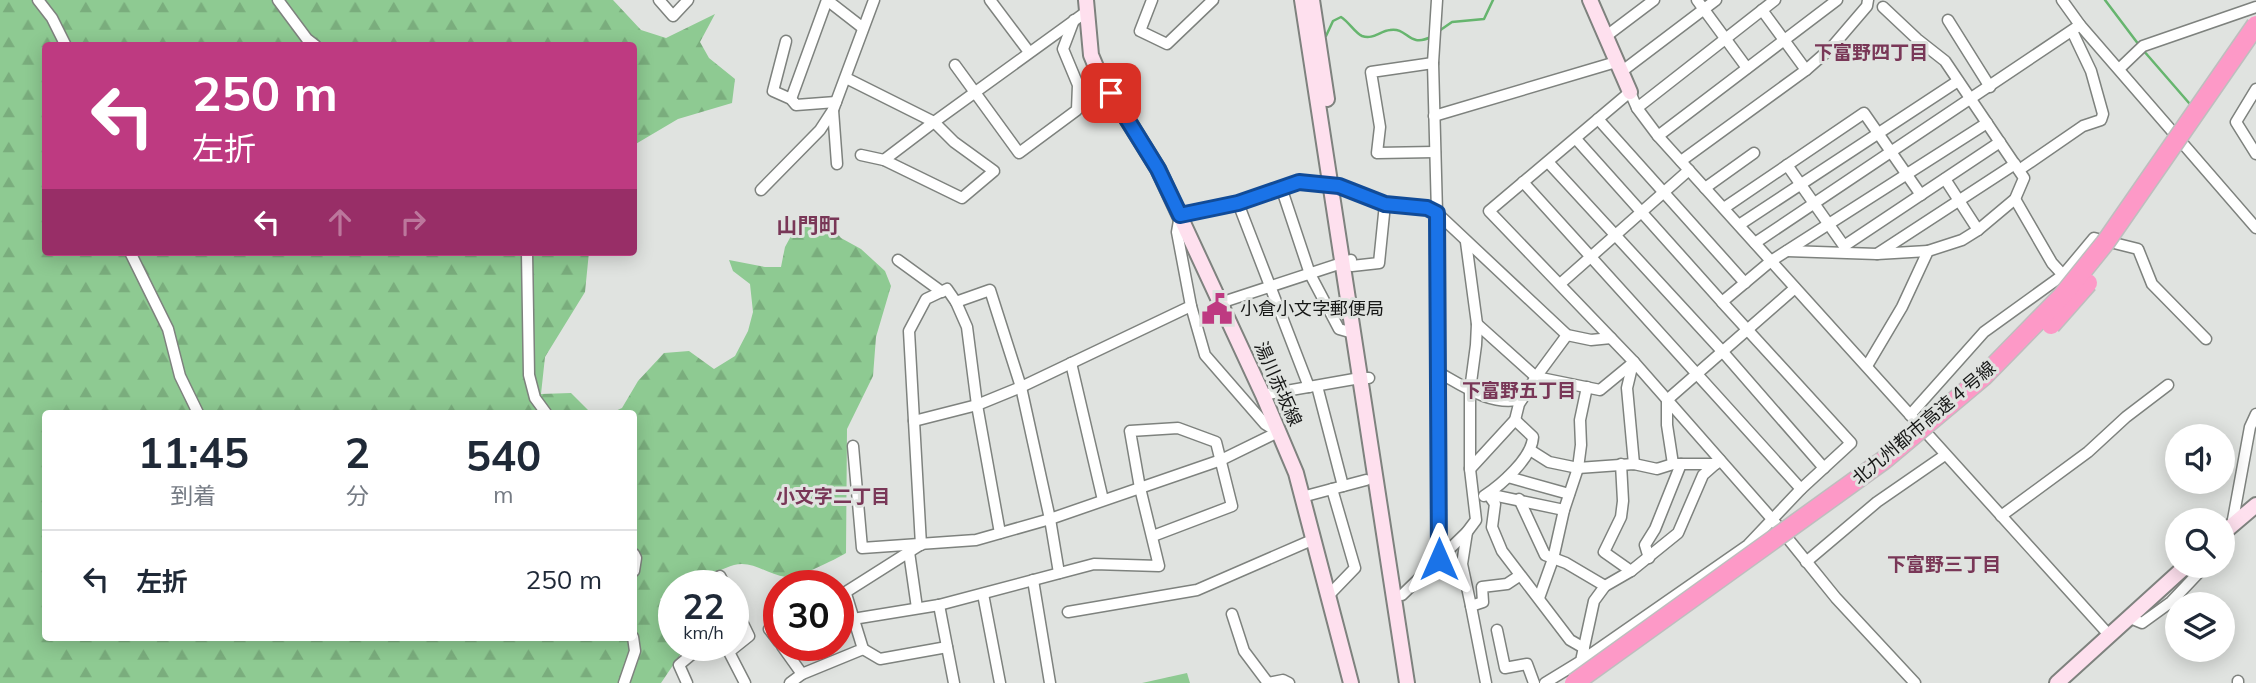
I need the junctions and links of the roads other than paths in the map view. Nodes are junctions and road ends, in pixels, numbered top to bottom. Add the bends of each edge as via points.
1 (38, 0) edge
2 (278, 0) edge
3 (659, 0) edge
4 (688, 0) edge
5 (827, 0) edge
6 (874, 0) edge
7 (990, 0) edge
8 (1150, 0) edge
9 (1213, 0) edge
10 (1302, 0) edge
11 (1312, 0) edge
12 (1437, 0) edge
13 (1654, 0) edge
14 (1697, 0) edge
15 (1716, 0) edge
16 (1774, 0) edge
17 (1837, 0) edge
18 (1868, 0) edge
19 (2062, 0) edge
20 (1591, 1) edge
21 (1882, 7) dead end
22 (2256, 7) edge
23 (1704, 9) junction
24 (1762, 10) junction
25 (1082, 11) edge
26 (1948, 20) dead end
27 (2256, 25) edge
28 (863, 28) junction
29 (2076, 28) junction
30 (1605, 37) junction
31 (1726, 39) junction
32 (1784, 40) junction
33 (786, 41) dead end
34 (64, 42) edge
35 (311, 42) edge
36 (2256, 42) edge
37 (1029, 52) junction
38 (1433, 63) junction
39 (955, 65) dead end
40 (1618, 67) junction
41 (1746, 68) junction
42 (2119, 69) junction
43 (1806, 70) junction
44 (846, 78) junction
45 (1958, 80) junction
46 (1990, 87) junction
47 (2256, 89) edge
48 (975, 92) junction
49 (1630, 92) junction
50 (791, 99) junction
51 (1971, 100) junction
52 (835, 106) junction
53 (1637, 108) junction
54 (1434, 116) junction
55 (1598, 119) junction
56 (934, 122) junction
57 (1987, 123) junction
58 (1878, 133) junction
59 (1658, 136) junction
60 (1576, 139) junction
61 (2000, 142) junction
62 (1435, 152) junction
63 (1754, 153) dead end
64 (1892, 153) junction
65 (2256, 154) edge
66 (861, 155) dead end
67 (884, 160) junction
68 (1681, 161) junction
69 (1548, 162) junction
70 (837, 163) dead end
71 (1787, 164) junction
72 (2017, 167) junction
73 (1689, 170) junction
74 (1907, 174) junction
75 (1945, 179) junction
76 (1523, 182) junction
77 (1801, 184) junction
78 (1335, 186) junction
79 (1705, 188) junction
80 (761, 190) dead end
81 (1282, 190) junction
82 (1664, 192) junction
83 (1921, 195) junction
84 (2015, 199) junction
85 (1958, 201) junction
86 (1238, 203) junction
87 (1385, 204) junction
88 (1815, 204) junction
89 (1724, 208) junction
90 (1642, 212) junction
91 (1437, 213) junction
92 (1180, 215) junction
93 (1739, 225) junction
94 (1829, 225) junction
95 (2256, 228) edge
96 (1978, 230) junction
97 (1615, 235) junction
98 (1466, 242) junction
99 (1755, 243) junction
100 (1787, 251) junction
101 (1928, 251) junction
102 (1877, 254) junction
103 (132, 256) edge
104 (527, 256) edge
105 (1591, 256) junction
106 (898, 260) dead end
107 (1771, 261) junction
108 (1349, 263) junction
109 (1310, 274) junction
110 (2063, 275) junction
111 (1745, 283) junction
112 (1560, 284) junction
113 (1270, 287) junction
114 (1795, 288) junction
115 (942, 292) junction
116 (956, 302) junction
117 (1722, 302) junction
118 (1220, 303) junction
119 (1191, 306) junction
120 (1477, 324) junction
121 (1747, 330) junction
122 (1353, 333) junction
123 (1567, 335) junction
124 (1611, 338) junction
125 (2206, 339) dead end
126 (1722, 351) junction
127 (1634, 362) junction
128 (1071, 363) junction
129 (1867, 366) junction
130 (1438, 372) junction
131 (1698, 373) junction
132 (1536, 377) junction
133 (1364, 378) junction
134 (2168, 384) dead end
135 (1313, 386) junction
136 (1021, 387) junction
137 (1587, 387) junction
138 (1470, 390) junction
139 (1264, 396) junction
140 (1522, 400) junction
141 (1667, 400) junction
142 (976, 405) junction
143 (197, 410) edge
144 (544, 410) edge
145 (2256, 414) edge
146 (1910, 415) junction
147 (1515, 420) junction
148 (914, 421) junction
149 (1278, 432) junction
150 (853, 446) dead end
151 (1530, 450) junction
152 (1945, 455) junction
153 (1221, 460) junction
154 (1718, 462) junction
155 (1621, 464) junction
156 (1634, 464) junction
157 (1677, 464) junction
158 (1578, 468) junction
159 (1824, 468) junction
160 (1470, 469) junction
161 (1508, 477) junction
162 (1366, 480) dead end
163 (1343, 486) junction
164 (1140, 488) junction
165 (1332, 489) junction
166 (1801, 489) junction
167 (1488, 494) junction
168 (1569, 494) junction
169 (1302, 497) junction
170 (1519, 499) junction
171 (1103, 500) junction
172 (1475, 502) junction
173 (2256, 505) edge
174 (2232, 508) edge
175 (1564, 510) junction
176 (2001, 516) junction
177 (1050, 519) junction
178 (1772, 519) junction
179 (2235, 522) edge
180 (1467, 532) junction
181 (1000, 533) junction
182 (1153, 536) junction
183 (1312, 540) junction
184 (921, 545) junction
185 (909, 552) junction
186 (1649, 558) junction
187 (1439, 559) junction
188 (1553, 559) junction
189 (1806, 562) junction
190 (1631, 571) junction
191 (1059, 573) junction
192 (1519, 576) junction
193 (2173, 578) edge
194 (2194, 578) edge
195 (1033, 580) junction
196 (1605, 586) junction
197 (854, 588) edge
198 (983, 594) junction
199 (1402, 595) junction
200 (1328, 596) junction
201 (1539, 597) junction
202 (939, 605) junction
203 (1471, 606) junction
204 (917, 608) junction
205 (1069, 612) dead end
206 (1233, 614) dead end
207 (2130, 618) junction
208 (854, 619) edge
209 (854, 622) edge
210 (1497, 631) dead end
211 (2110, 636) junction
212 (634, 641) edge
213 (947, 647) junction
214 (1584, 648) junction
215 (863, 649) junction
216 (1581, 660) junction
217 (683, 661) edge
218 (734, 661) edge
219 (792, 661) edge
220 (802, 674) junction
221 (624, 683) edge
222 (687, 683) edge
223 (745, 683) edge
224 (790, 683) edge
225 (954, 683) edge
226 (1000, 683) edge
227 (1050, 683) edge
228 (1289, 683) edge
229 (1351, 683) edge
230 (1407, 683) edge
231 (1416, 683) edge
232 (1486, 683) edge
233 (1534, 683) edge
234 (1545, 683) edge
235 (1574, 683) edge
236 (1595, 683) edge
237 (1915, 683) edge
238 (2057, 683) edge

1 - 34 street
2 - 35 street
3 - 4 street via 673,16
5 - 28 street
5 - 50 street
6 - 28 street
7 - 37 street
8 - 9 street via 1140,30 1167,44
10 - 78 street
11 - 78 street
12 - 38 street
13 - 30 street
14 - 23 street
15 - 23 street
16 - 24 street
17 - 32 street
18 - 43 street via 1831,48
19 - 29 street
20 - 30 street
21 - 45 street via 1945,61
22 - 42 street via 2140,49
23 - 31 street
23 - 40 street
24 - 31 street
24 - 32 street
25 - 37 street
25 - 48 street via 1063,49 1078,85 1077,110 1019,152
25 - 92 street, 湯川赤坂線 via 1099,74 1158,169
26 - 46 street
27 - 235 highway, 北九州都市高速４号線, bridge via 2105,243 2063,295 1984,376 1884,460
28 - 44 street
29 - 42 street
29 - 46 street
29 - 72 street via 2103,114 2101,120 2083,126
30 - 40 street
31 - 41 street
31 - 53 street
32 - 41 street
32 - 43 street
33 - 50 street via 774,91
36 - 236 highway, 北九州都市高速４号線, bridge via 2092,278 1993,385 1910,455
37 - 48 street
38 - 54 street
38 - 62 street via 1371,72 1380,127 1377,153
39 - 48 street
40 - 49 street
40 - 54 street
41 - 59 street
42 - 95 street
43 - 68 street
44 - 52 street
44 - 56 street
45 - 51 street
45 - 58 street
46 - 51 street
47 - 65 street via 2236,122
48 - 56 street
49 - 53 street
49 - 55 street
50 - 52 street via 796,105
51 - 57 street
51 - 64 street
52 - 70 street
52 - 80 street via 820,130
53 - 59 street
54 - 62 street
55 - 60 street
55 - 82 street
56 - 67 street
56 - 67 street via 994,171 962,198
57 - 61 street
57 - 74 street
58 - 64 street
58 - 71 street via 1864,113
58 - 77 street
59 - 68 street
60 - 69 street
60 - 90 street
61 - 72 street
61 - 75 street
62 - 91 street
63 - 79 street
64 - 74 street
64 - 88 street
66 - 67 street
68 - 73 street
69 - 76 street
69 - 97 street
71 - 77 street
71 - 89 street
72 - 84 street via 2024,178
72 - 85 street
73 - 79 street
73 - 82 street
74 - 83 street
74 - 94 street
75 - 83 street
75 - 85 street
76 - 105 street
76 - 112 street via 1489,211
77 - 88 street
77 - 93 street
78 - 81 street via 1299,182
78 - 87 street
78 - 108 street
79 - 89 street
81 - 86 street
81 - 109 street
82 - 90 street
82 - 111 street
83 - 94 street via 1844,246
84 - 96 street
84 - 110 street
85 - 96 street
85 - 102 street
86 - 92 street
86 - 113 street
87 - 91 street
87 - 108 street via 1379,263
88 - 94 street
88 - 99 street
89 - 93 street
90 - 97 street
90 - 117 street
91 - 98 street
91 - 130 street
92 - 118 street, 湯川赤坂線
92 - 119 street via 1177,232
93 - 99 street
94 - 100 street
96 - 101 street
97 - 105 street
97 - 126 street
98 - 120 street
98 - 123 street
99 - 107 street
100 - 102 street
100 - 107 street
101 - 102 street
101 - 129 street
103 - 143 street via 168,329 180,376
104 - 144 street via 529,375
105 - 112 street
105 - 131 street
106 - 115 street
107 - 111 street
107 - 114 street
108 - 109 street
108 - 122 street
108 - 133 street
109 - 113 street
109 - 122 street via 1339,329
110 - 125 street via 2094,238 2138,249 2152,284
110 - 146 street via 1984,331
111 - 117 street
112 - 124 street
113 - 118 street
113 - 135 street
114 - 121 street
114 - 129 street
115 - 116 street via 947,289
115 - 148 street via 926,299 909,331
116 - 136 street via 990,290
116 - 142 street via 967,327
117 - 121 street
118 - 139 street, 湯川赤坂線
119 - 128 street
119 - 149 street via 1205,355 1265,424
120 - 132 street
120 - 138 street
121 - 126 street
121 - 159 street via 1851,443
122 - 133 street
123 - 124 street
123 - 132 street
124 - 127 street
126 - 131 street
126 - 159 street
127 - 137 street via 1600,390
127 - 141 street
127 - 156 street via 1627,388
128 - 136 street
128 - 171 street
129 - 146 street
130 - 138 street
130 - 187 street
131 - 141 street
131 - 166 street
132 - 137 street
132 - 140 street
133 - 135 street
133 - 199 street
133 - 230 street
134 - 176 street via 2088,452
135 - 139 street
135 - 163 street
136 - 142 street
136 - 177 street
137 - 158 street
138 - 140 street via 1494,400
138 - 160 street
139 - 149 street, 湯川赤坂線
140 - 147 street
141 - 154 street
141 - 157 street via 1667,425
142 - 148 street
142 - 181 street
145 - 174 street
146 - 152 street
147 - 151 street via 1533,437
147 - 160 street
148 - 184 street
149 - 153 street
149 - 169 street, 湯川赤坂線
150 - 184 street via 862,548
151 - 158 street via 1549,462
151 - 161 street
152 - 176 street
152 - 189 street via 1877,502
153 - 164 street
153 - 164 street via 1216,442 1178,428 1130,431
153 - 182 street via 1233,506
154 - 157 street
154 - 178 street
154 - 186 street via 1703,475 1678,533
155 - 156 street
155 - 158 street
155 - 190 street via 1621,517 1604,552
156 - 157 street via 1657,469
157 - 186 street via 1645,545
158 - 168 street
159 - 166 street
160 - 172 street
161 - 167 street
161 - 168 street
162 - 163 street
163 - 165 street
164 - 171 street
164 - 182 street
165 - 169 street
165 - 200 street via 1355,568
166 - 178 street
167 - 170 street
167 - 172 street
167 - 192 street via 1495,504 1492,527
168 - 175 street
169 - 183 street, 湯川赤坂線
170 - 175 street
170 - 188 street via 1545,555
171 - 177 street
172 - 180 street via 1476,520
173 - 179 street
175 - 188 street
176 - 211 street
177 - 181 street
177 - 191 street
178 - 189 street
178 - 216 street via 1748,545
180 - 187 street
180 - 203 street via 1462,564
181 - 184 street
182 - 191 street via 1159,566 1094,564
183 - 200 street, 湯川赤坂線
183 - 205 street via 1197,590
184 - 185 street
185 - 197 street
185 - 204 street
186 - 190 street
187 - 199 street
188 - 196 street
188 - 201 street
189 - 237 street
190 - 196 street
191 - 195 street
192 - 201 street
192 - 203 street via 1507,584 1482,587 1483,601
193 - 207 street
194 - 207 street via 2171,603 2142,623
195 - 198 street
195 - 227 street
196 - 214 street via 1594,601
198 - 202 street
198 - 226 street
199 - 231 street
200 - 229 street, 湯川赤坂線
201 - 214 street via 1570,640
202 - 204 street
202 - 213 street
203 - 232 street
204 - 208 street
206 - 228 street via 1244,651 1268,683
207 - 211 street
209 - 215 street
210 - 233 street via 1505,668 1527,664
211 - 238 street
212 - 221 street
213 - 215 street via 880,659
213 - 225 street
214 - 216 street
215 - 220 street
216 - 234 street
217 - 222 street via 678,665
218 - 223 street
219 - 220 street
220 - 224 street

